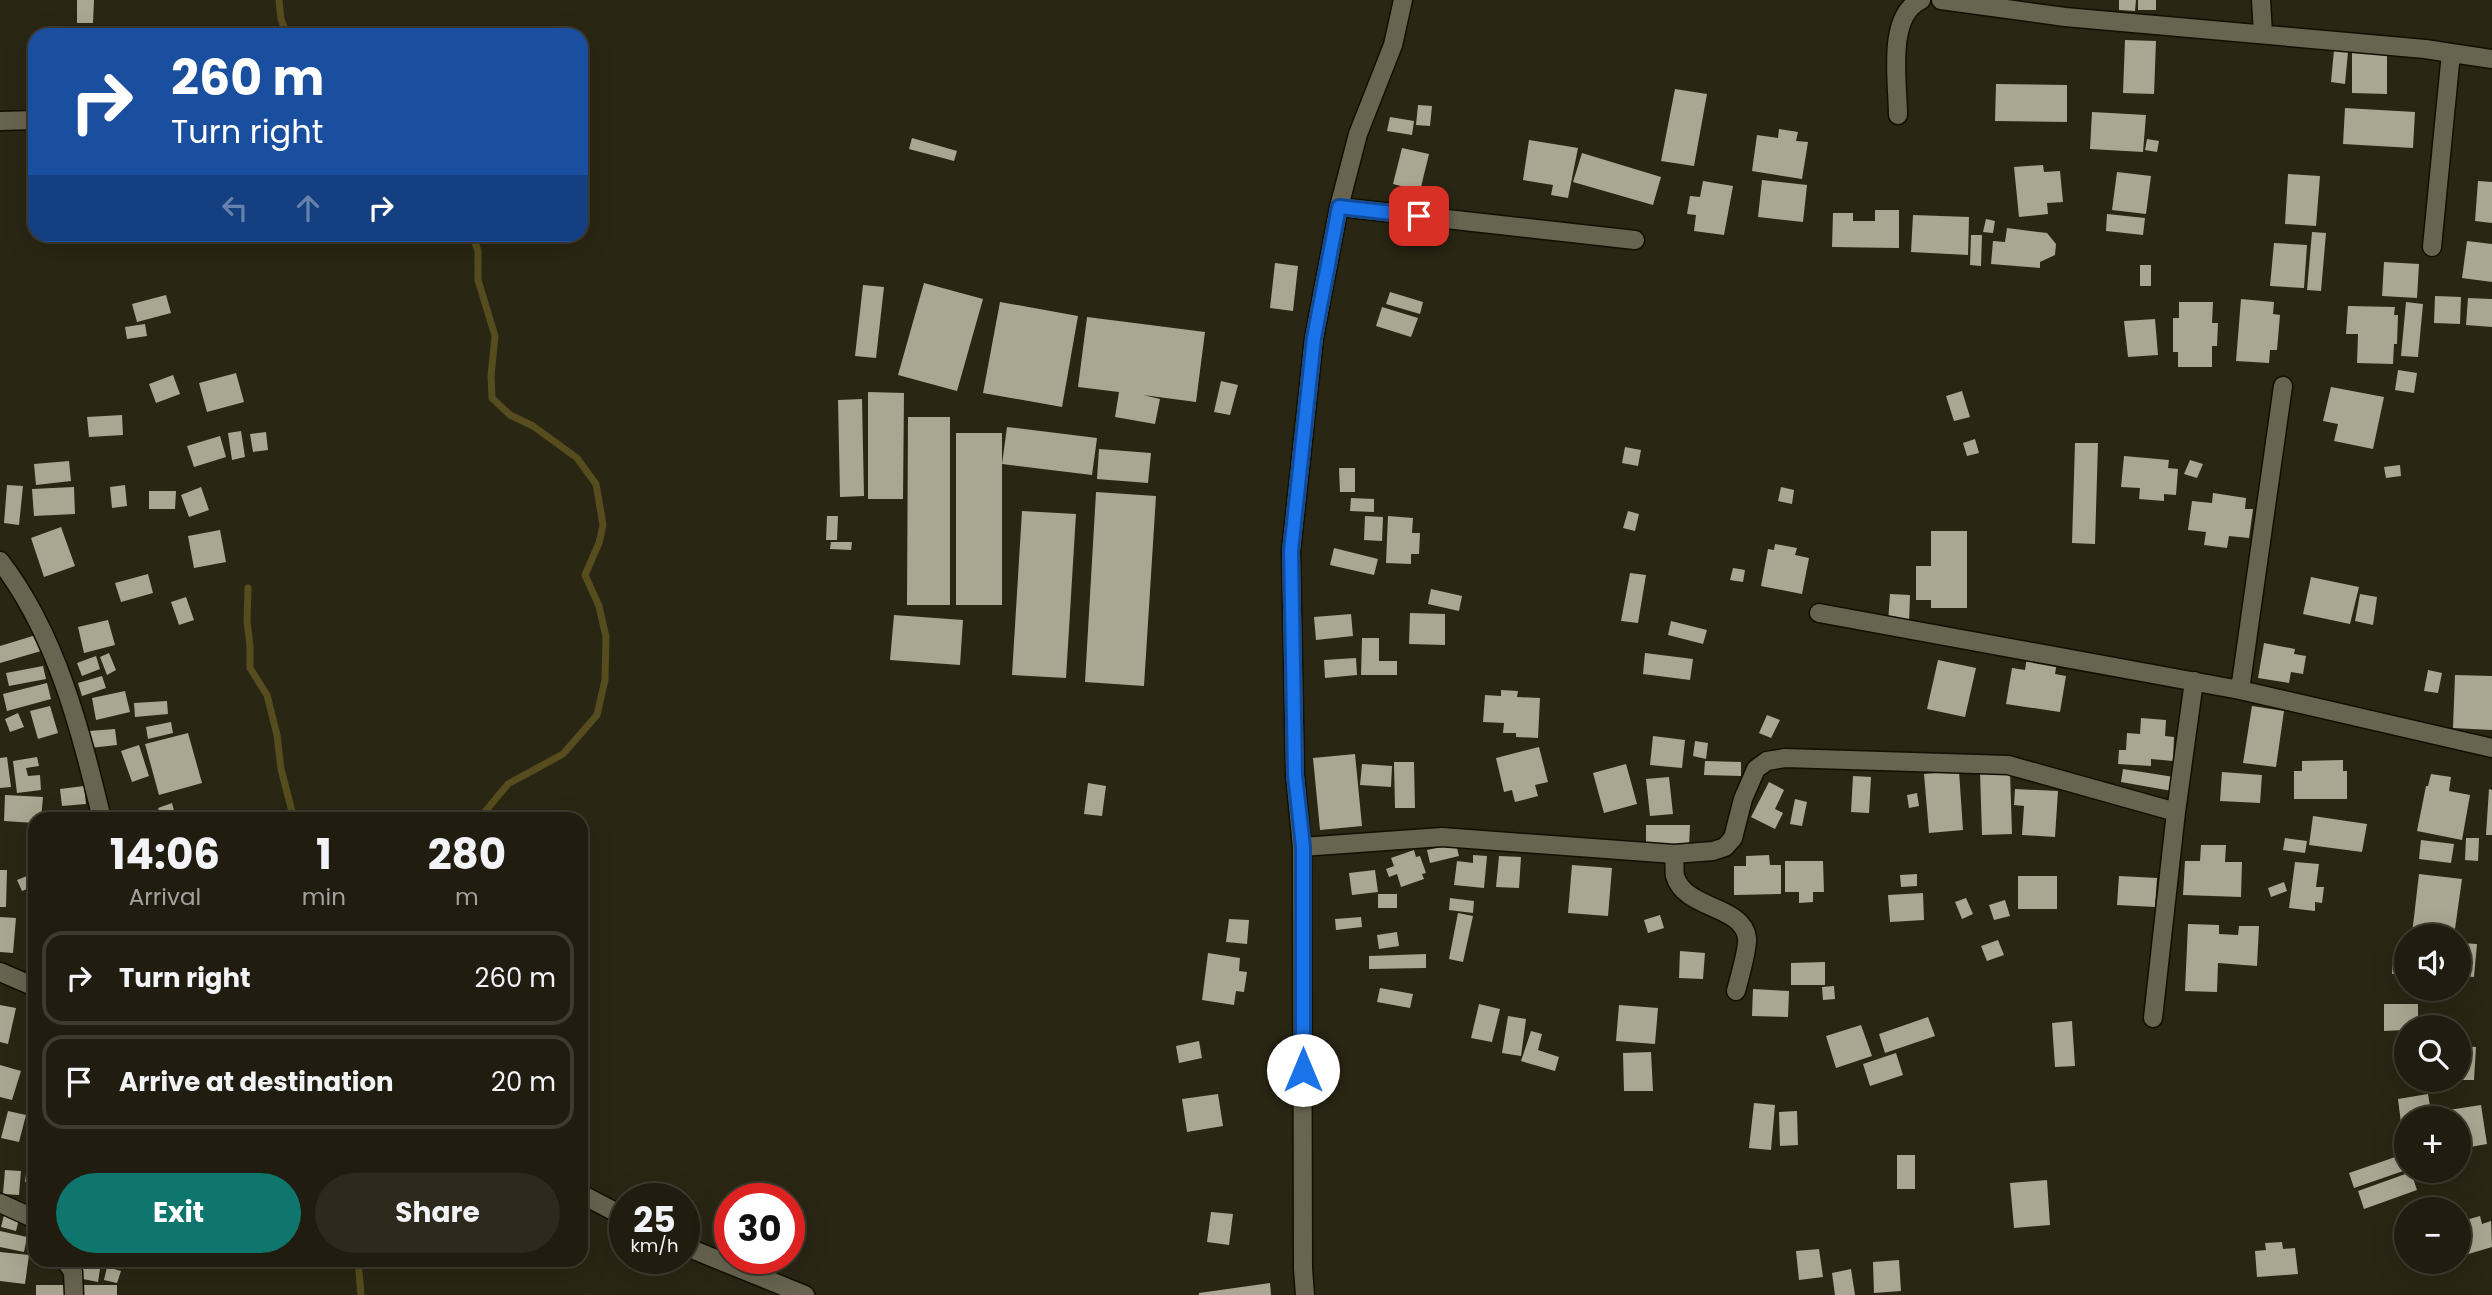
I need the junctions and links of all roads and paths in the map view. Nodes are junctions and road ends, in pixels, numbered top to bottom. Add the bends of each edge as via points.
1 (1403, 0) edge
2 (1921, 0) edge
3 (1941, 0) edge
4 (2261, 0) edge
5 (2065, 8) edge
6 (2263, 34) junction
7 (2451, 53) junction
8 (2492, 59) edge
9 (1898, 116) dead end
10 (28, 120) edge
11 (0, 121) edge
12 (1339, 207) junction
13 (1635, 240) dead end
14 (2432, 247) dead end
15 (2283, 386) dead end
16 (0, 561) edge
17 (1819, 613) dead end
18 (2194, 681) junction
19 (2240, 690) junction
20 (2492, 748) edge
21 (100, 812) edge
22 (2176, 812) junction
23 (1303, 847) junction
24 (1674, 854) junction
25 (0, 972) edge
26 (28, 984) edge
27 (1736, 991) dead end
28 (2153, 1018) dead end
29 (588, 1198) edge
30 (0, 1203) edge
31 (609, 1209) edge
32 (28, 1216) edge
33 (700, 1252) edge
34 (70, 1267) edge
35 (74, 1295) edge
36 (806, 1295) edge
37 (1305, 1295) edge

1 - 12 street via 1393,45 1358,134
2 - 9 street via 1903,16 1897,37
3 - 5 street
4 - 6 street
5 - 6 street
6 - 7 street
7 - 8 street
7 - 14 street
10 - 11 street
12 - 13 street
12 - 23 street via 1314,338 1291,551 1295,775
15 - 19 street
16 - 21 street via 17,583 58,666
17 - 18 street
18 - 19 street
18 - 22 street
19 - 20 street
22 - 24 street via 2008,765 1785,758 1767,761 1756,769 1733,838 1725,847
22 - 28 street
23 - 24 street via 1442,838
23 - 37 street
24 - 27 street via 1675,876 1683,890 1740,923 1747,937
25 - 26 street
29 - 31 street
30 - 32 street
33 - 36 street
34 - 35 street

